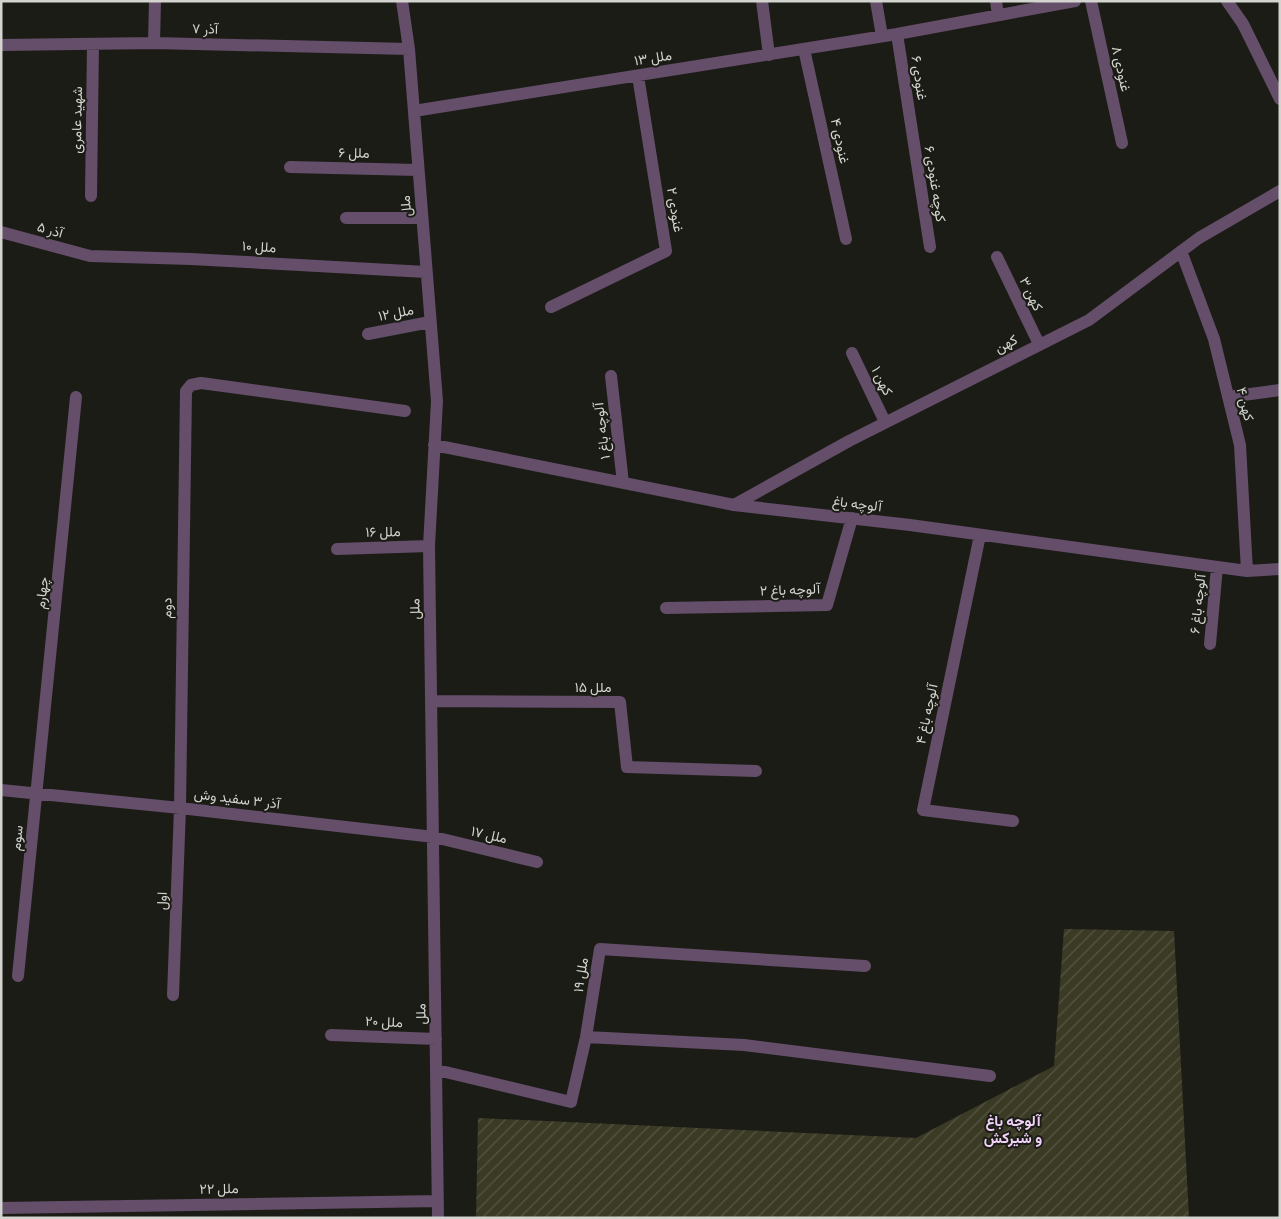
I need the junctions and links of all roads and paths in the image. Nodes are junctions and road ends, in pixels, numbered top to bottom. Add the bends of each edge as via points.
1 (155, 1) edge
2 (402, 1) edge
3 (762, 1) edge
4 (876, 1) edge
5 (996, 1) edge
6 (1075, 1) edge
7 (1091, 1) edge
8 (1227, 1) edge
9 (998, 15) junction
10 (897, 34) junction
11 (882, 36) junction
12 (154, 43) junction
13 (92, 44) junction
14 (1, 45) edge
15 (409, 49) junction
16 (804, 49) junction
17 (769, 55) junction
18 (638, 76) junction
19 (1280, 99) edge
20 (414, 111) junction
21 (911, 126) joint
22 (1122, 143) dead end
23 (290, 167) dead end
24 (418, 170) junction
25 (1280, 191) edge
26 (91, 196) dead end
27 (346, 218) dead end
28 (422, 218) junction
29 (1, 232) edge
30 (846, 239) dead end
31 (930, 247) dead end
32 (1181, 252) junction
33 (90, 256) joint
34 (997, 257) dead end
35 (426, 272) junction
36 (551, 307) dead end
37 (430, 322) junction
38 (368, 334) dead end
39 (1039, 344) junction
40 (852, 353) dead end
41 (610, 376) dead end
42 (1280, 390) edge
43 (76, 397) dead end
44 (1228, 398) junction
45 (405, 411) dead end
46 (885, 422) junction
47 (434, 445) junction
48 (623, 483) junction
49 (734, 505) junction
50 (852, 518) junction
51 (980, 535) junction
52 (429, 546) junction
53 (337, 548) dead end
54 (1217, 567) junction
55 (1280, 569) edge
56 (1247, 571) junction
57 (666, 608) dead end
58 (1210, 644) dead end
59 (432, 701) junction
60 (756, 770) dead end
61 (1, 790) edge
62 (37, 793) junction
63 (180, 808) junction
64 (1014, 821) dead end
65 (434, 837) junction
66 (537, 862) dead end
67 (865, 966) dead end
68 (18, 976) dead end
69 (173, 995) dead end
70 (331, 1035) dead end
71 (586, 1037) junction
72 (436, 1038) junction
73 (437, 1070) junction
74 (990, 1076) dead end
75 (438, 1201) junction
76 (1, 1208) edge
77 (132, 1212) edge
78 (438, 1218) edge

1 - 12 street
2 - 15 street, ملل
3 - 17 street
4 - 11 street
5 - 9 street
6 - 9 street, ملل ۱۳
7 - 22 street, ۸ غنودی
8 - 19 street
9 - 10 street, ملل ۱۳
10 - 11 street, ملل ۱۳
10 - 21 street, ۶ غنودی
11 - 16 street, ملل ۱۳
12 - 13 street, آذر ۷
12 - 15 street, آذر ۷
13 - 14 street, آذر ۷
13 - 26 street, شهید عامری
15 - 20 street, ملل
16 - 17 street, ملل ۱۳
16 - 30 street, ۴ غنودی
17 - 18 street, ملل ۱۳
18 - 20 street, ملل ۱۳
18 - 36 street, ۲ غنودی via 666,251
20 - 24 street, ملل
21 - 31 street, کوچه غنودی ۶
23 - 24 street, ۶ ملل
24 - 28 street, ملل
25 - 32 street, کهن
27 - 28 street
28 - 35 street, ملل
29 - 33 street, آذر ۵
32 - 39 street, کهن via 1089,320
32 - 44 street, ۴ کهن via 1214,339
33 - 35 street, ۱۰ ملل
34 - 39 street, ۳ کهن
35 - 37 street, ملل
37 - 38 street, ۱۲ ملل
37 - 47 street, ملل via 436,401
39 - 46 street, کهن
40 - 46 street, ۱ کهن
41 - 48 street, ۱ آلوچه باغ
42 - 44 street
43 - 62 street, چهارم
44 - 56 street, ۴ کهن via 1240,445
45 - 63 street, دوم via 201,383 191,384 186,391
46 - 49 street, کهن
47 - 48 street, آلوچه باغ
47 - 52 street, ملل
48 - 49 street, آلوچه باغ
49 - 50 street, آلوچه باغ
50 - 51 street, آلوچه باغ
50 - 57 street, ۲ آلوچه باغ via 827,605
51 - 54 street, آلوچه باغ
51 - 64 street, ۴ آلوچه باغ via 923,810
52 - 53 street, ۱۶ ملل
52 - 59 street, ملل
54 - 56 street, آلوچه باغ
54 - 58 street, ۶ آلوچه باغ
55 - 56 street, آلوچه باغ
59 - 60 street, ملل ۱۵ via 620,702 627,767
59 - 65 street, ملل
61 - 62 street, آذر ۳ سفید وش
62 - 63 street, آذر ۳ سفید وش
62 - 68 street, سوم
63 - 65 street, آذر ۳ سفید وش
63 - 69 street, اول
65 - 66 street, ملل ۱۷
65 - 72 street, ملل
67 - 71 street, ملل ۱۹ via 600,949
70 - 72 street, ۲۰ ملل
71 - 73 street, ملل ۱۹ via 571,1102
71 - 74 street via 744,1045
72 - 73 street, ملل
73 - 75 street, ملل
75 - 77 street, ۲۲ ملل
75 - 78 street, ملل
76 - 77 street, ۲۲ ملل

